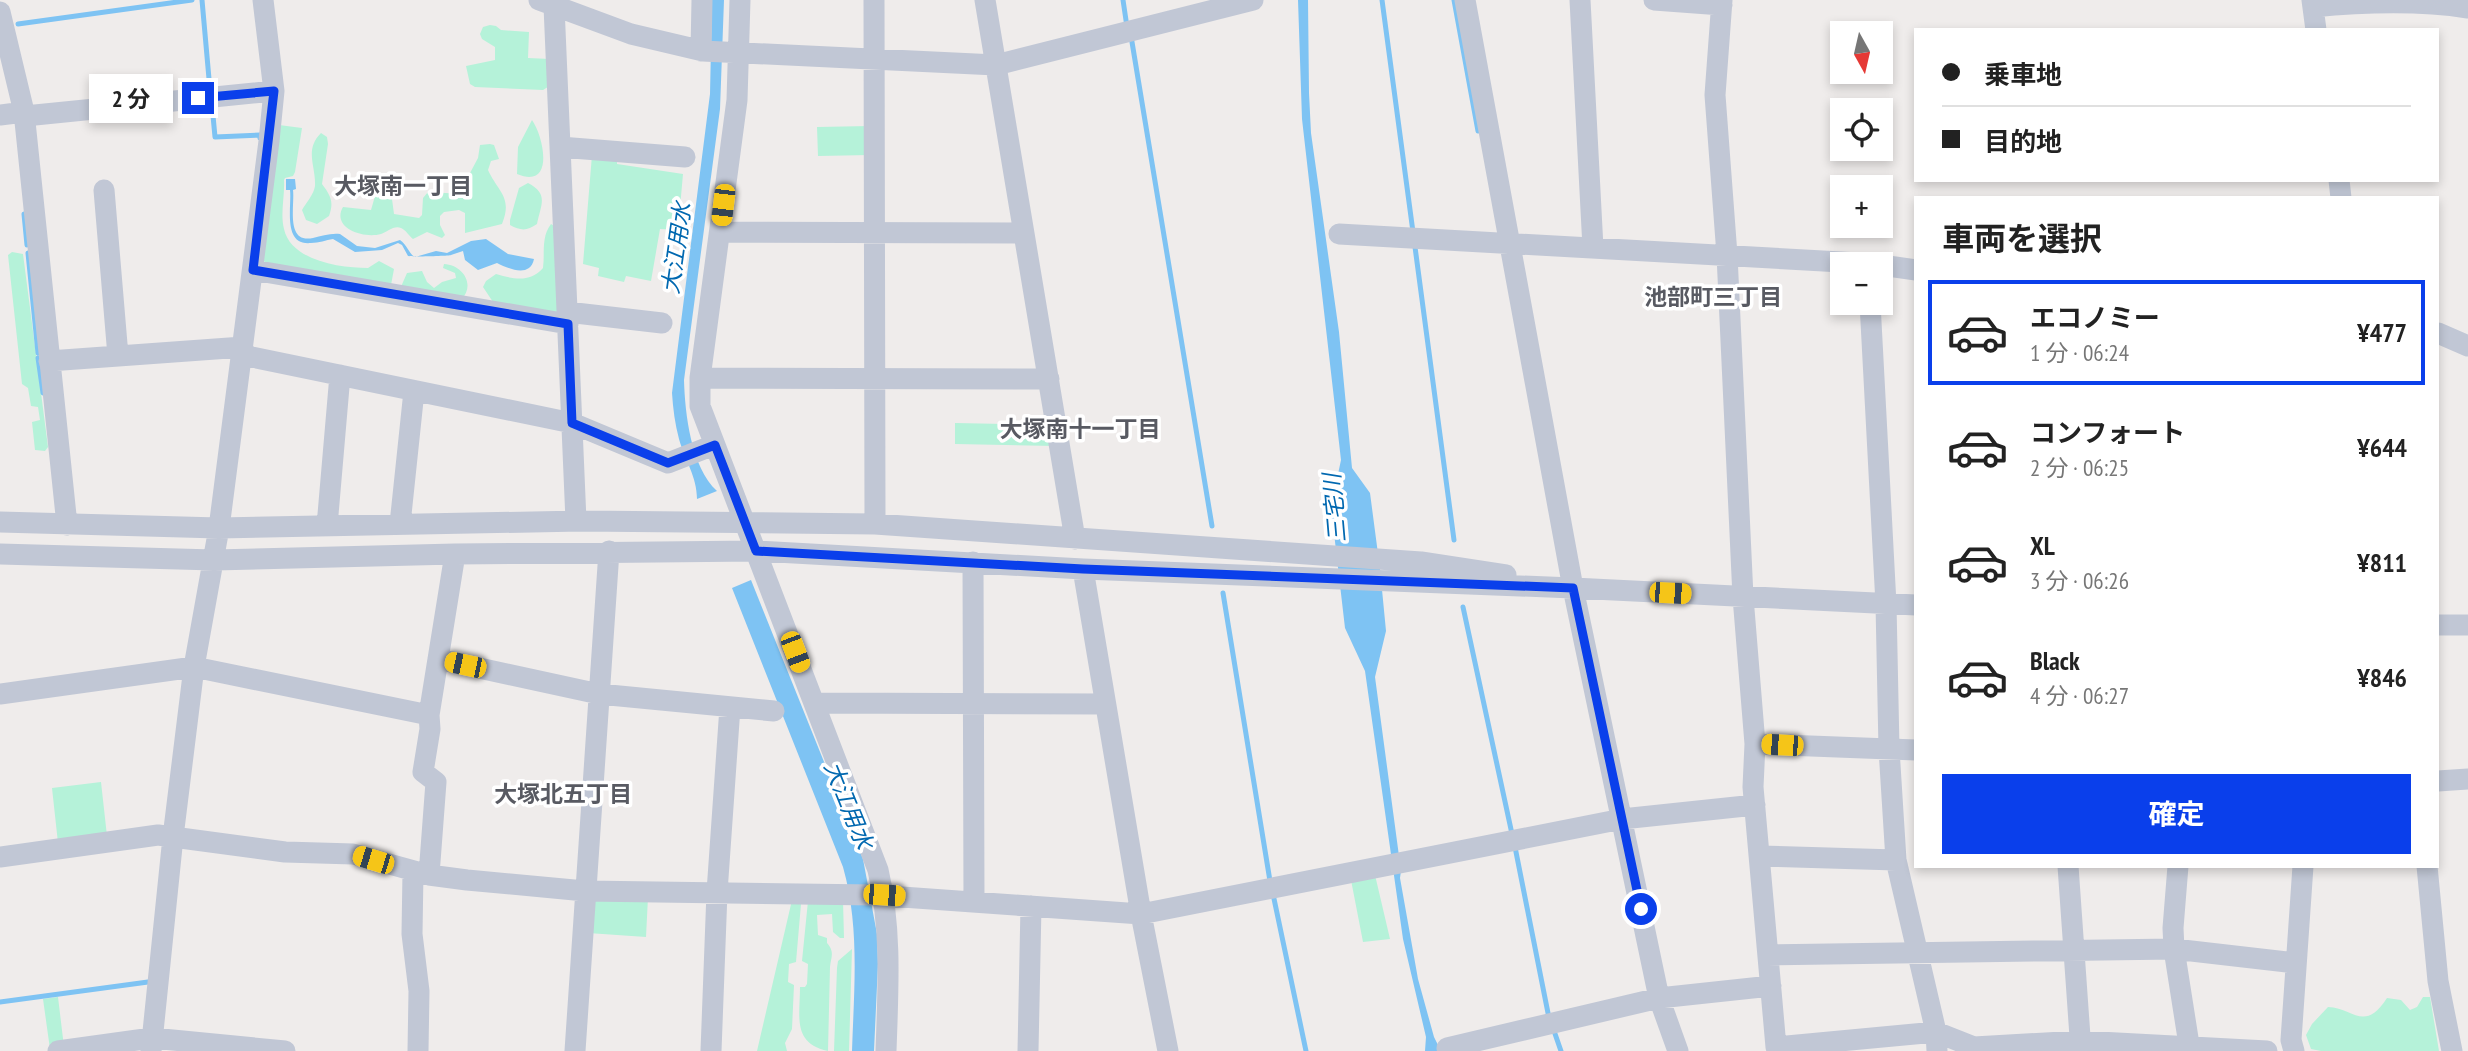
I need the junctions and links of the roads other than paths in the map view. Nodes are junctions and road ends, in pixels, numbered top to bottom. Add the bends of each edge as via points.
1 (263, 0) edge
2 (702, 0) edge
3 (740, 0) edge
4 (874, 0) edge
5 (985, 0) edge
6 (1253, 0) edge
7 (1465, 0) edge
8 (1580, 0) edge
9 (1654, 0) edge
10 (546, 3) edge
11 (1722, 3) edge
12 (2318, 3) edge
13 (584, 8) edge
14 (2468, 8) edge
15 (1, 18) edge
16 (2316, 28) edge
17 (702, 51) junction
18 (734, 53) junction
19 (874, 61) junction
20 (996, 65) junction
21 (274, 91) junction
22 (0, 114) edge
23 (25, 114) junction
24 (560, 147) junction
25 (685, 157) dead end
26 (104, 190) dead end
27 (720, 232) junction
28 (874, 232) junction
29 (1024, 233) junction
30 (1339, 234) dead end
31 (1509, 244) junction
32 (1593, 248) junction
33 (1727, 255) junction
34 (1830, 261) edge
35 (1893, 267) edge
36 (253, 270) junction
37 (1914, 270) edge
38 (1871, 315) edge
39 (567, 318) junction
40 (662, 324) dead end
41 (2439, 333) edge
42 (2468, 346) edge
43 (242, 351) junction
44 (118, 356) junction
45 (49, 361) junction
46 (340, 376) junction
47 (701, 378) junction
48 (875, 379) junction
49 (1049, 379) junction
50 (414, 391) junction
51 (572, 423) junction
52 (708, 448) junction
53 (576, 521) junction
54 (0, 522) edge
55 (745, 522) junction
56 (400, 524) junction
57 (875, 524) junction
58 (67, 525) junction
59 (327, 526) junction
60 (219, 528) junction
61 (1075, 539) junction
62 (610, 551) junction
63 (756, 551) junction
64 (0, 554) edge
65 (455, 554) junction
66 (214, 560) junction
67 (973, 562) junction
68 (1083, 569) junction
69 (1573, 588) junction
70 (1743, 597) junction
71 (1886, 604) junction
72 (1914, 605) edge
73 (2439, 625) edge
74 (2468, 625) edge
75 (438, 659) junction
76 (194, 667) junction
77 (0, 694) edge
78 (599, 694) junction
79 (815, 703) junction
80 (973, 703) junction
81 (1105, 704) junction
82 (730, 707) junction
83 (774, 711) dead end
84 (429, 715) junction
85 (1755, 744) junction
86 (1889, 749) junction
87 (1914, 750) edge
88 (2468, 779) edge
89 (2439, 781) edge
90 (1755, 805) junction
91 (1622, 819) junction
92 (173, 837) junction
93 (1759, 856) junction
94 (0, 857) edge
95 (1896, 860) junction
96 (2068, 868) edge
97 (2178, 868) edge
98 (2303, 868) edge
99 (2427, 868) edge
100 (421, 873) junction
101 (585, 891) junction
102 (718, 892) junction
103 (879, 895) junction
104 (974, 902) junction
105 (1031, 906) junction
106 (1141, 914) junction
107 (2174, 949) junction
108 (2074, 951) junction
109 (1919, 953) junction
110 (1769, 956) junction
111 (2296, 963) junction
112 (1771, 986) junction
113 (1660, 999) junction
114 (1936, 1042) edge
115 (151, 1045) edge
116 (2081, 1046) edge
117 (1447, 1048) dead end
118 (2189, 1049) edge
119 (58, 1051) edge
120 (285, 1051) edge
121 (418, 1051) edge
122 (575, 1051) edge
123 (711, 1051) edge
124 (886, 1051) edge
125 (1028, 1051) edge
126 (1168, 1051) edge
127 (1678, 1051) edge
128 (2267, 1051) edge
129 (2294, 1051) edge
130 (2452, 1051) edge

1 - 21 street
2 - 17 street
3 - 18 street
4 - 19 street
5 - 20 street
6 - 20 street
7 - 31 street
8 - 32 street
9 - 11 street
10 - 13 street
10 - 24 street
11 - 33 street via 1715,95
12 - 14 street via 2399,1
12 - 16 street
13 - 17 street via 631,34
15 - 23 street
17 - 18 street
18 - 19 street
18 - 27 street via 737,100
19 - 20 street
19 - 28 street
20 - 29 street
21 - 23 street
21 - 36 street
22 - 23 street
23 - 45 street
24 - 25 street
24 - 39 street
26 - 44 street
27 - 28 street
27 - 47 street
28 - 29 street
28 - 48 street
29 - 49 street
30 - 31 street
31 - 32 street
31 - 69 street
32 - 33 street
33 - 34 street
33 - 70 street
35 - 37 street
36 - 39 street
36 - 43 street
38 - 71 street
39 - 40 street
39 - 51 street
41 - 42 street
43 - 44 street
43 - 46 street
43 - 60 street
44 - 45 street
45 - 58 street
46 - 50 street
46 - 59 street
47 - 48 street
47 - 52 street
48 - 49 street
48 - 57 street
49 - 61 street
50 - 51 street
50 - 56 street
51 - 52 street via 668,463
51 - 53 street
52 - 55 street
53 - 55 street
53 - 56 street
54 - 58 street
55 - 57 street
55 - 63 street
56 - 59 street
57 - 61 street
58 - 60 street
59 - 60 street
60 - 66 street
61 - 69 street via 1385,559 1499,573
62 - 63 street
62 - 65 street
62 - 78 street
63 - 67 street
63 - 79 street
64 - 66 street
65 - 66 street
65 - 75 street
66 - 76 street
67 - 68 street
67 - 80 street
68 - 69 street
68 - 81 street
69 - 70 street
69 - 91 street
70 - 71 street
70 - 85 street
71 - 72 street
71 - 86 street
73 - 74 street
75 - 78 street
75 - 84 street
76 - 77 street
76 - 84 street
76 - 92 street
78 - 82 street
78 - 101 street
79 - 80 street
79 - 103 street via 873,852
80 - 81 street
80 - 104 street
81 - 106 street
82 - 83 street
82 - 102 street
84 - 100 street via 423,772 436,782
85 - 86 street
85 - 90 street
86 - 87 street
86 - 95 street
88 - 89 street
90 - 91 street
90 - 93 street
91 - 106 street
91 - 113 street
92 - 94 street via 158,835
92 - 100 street via 285,852 353,853
92 - 115 street
93 - 95 street
93 - 110 street
95 - 109 street
96 - 108 street
97 - 107 street
98 - 111 street
99 - 130 street via 2438,981
100 - 101 street
100 - 121 street via 412,934 419,992
101 - 102 street
101 - 122 street
102 - 103 street
102 - 123 street
103 - 104 street
103 - 124 street via 888,922
104 - 105 street
105 - 106 street
105 - 125 street
106 - 126 street
107 - 108 street
107 - 111 street
107 - 118 street
108 - 109 street
108 - 116 street
109 - 110 street
109 - 114 street
110 - 112 street
111 - 129 street
112 - 113 street
112 - 114 street via 1776,1047
113 - 117 street
113 - 127 street
114 - 116 street via 1974,1047
115 - 119 street
115 - 120 street
116 - 118 street
118 - 128 street

